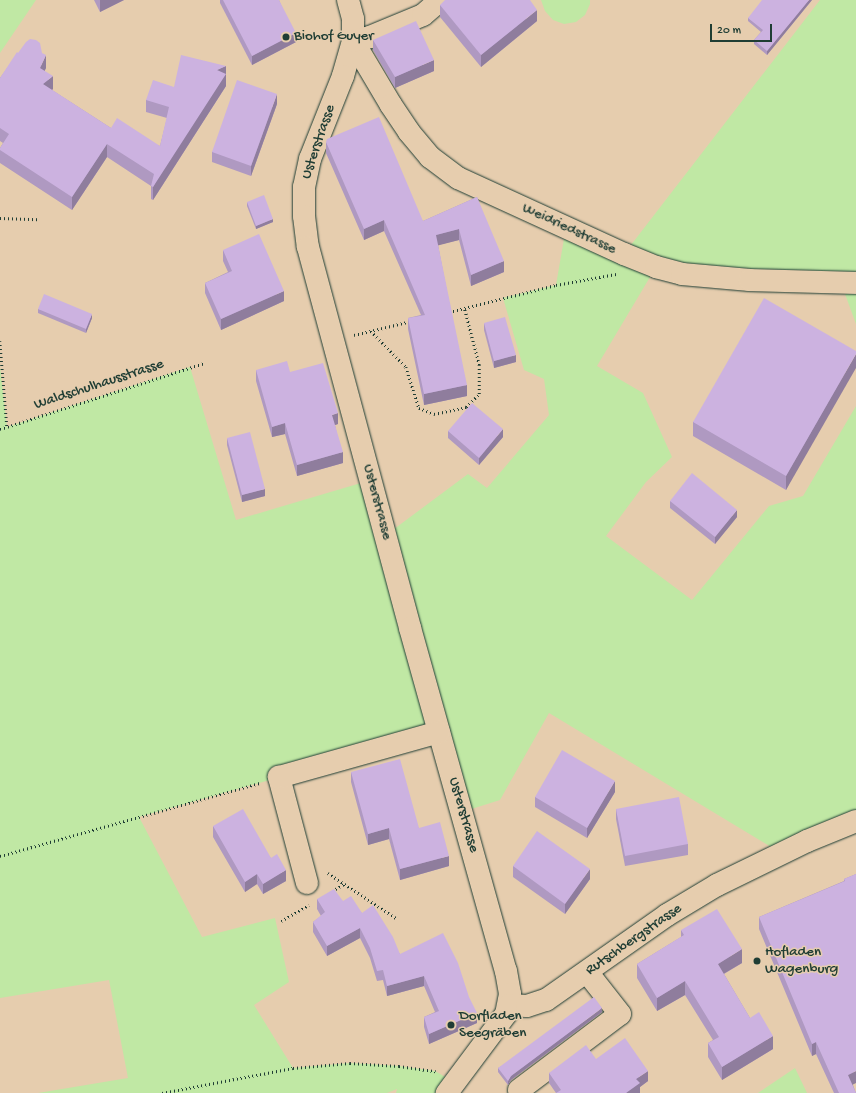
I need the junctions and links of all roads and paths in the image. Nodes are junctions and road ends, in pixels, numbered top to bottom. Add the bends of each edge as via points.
1 (348, 0) edge
2 (440, 0) edge
3 (353, 41) junction
4 (0, 218) edge
5 (38, 219) dead end
6 (617, 274) dead end
7 (856, 283) edge
8 (464, 308) junction
9 (448, 312) edge
10 (417, 320) edge
11 (371, 331) junction
12 (334, 340) junction
13 (0, 341) edge
14 (204, 363) dead end
15 (7, 427) junction
16 (0, 430) edge
17 (439, 732) junction
18 (279, 777) junction
19 (856, 820) edge
20 (0, 856) edge
21 (326, 868) dead end
22 (307, 883) dead end
23 (396, 918) dead end
24 (587, 972) junction
25 (509, 1005) junction
26 (450, 1087) edge
27 (519, 1090) dead end
28 (162, 1093) edge

1 - 3 street, Usterstrasse via 353,19
2 - 3 street via 423,16
3 - 7 street, Weidriedstrasse via 409,132 430,157 458,178 624,254 682,274 750,280
3 - 12 street, Usterstrasse via 310,160 304,187 308,247
4 - 5 path
6 - 8 path via 556,285
8 - 9 path
8 - 11 path via 479,365 479,394 466,406 434,414 419,408 406,367
10 - 11 path
11 - 12 path
12 - 17 street, Usterstrasse
13 - 15 path
14 - 15 path, Waldschulhausstrasse
15 - 16 path, Waldschulhausstrasse
17 - 18 street
17 - 25 street, Usterstrasse via 506,971
18 - 20 path
18 - 22 street
19 - 24 street, Rutschbergstrasse via 717,885 667,915
21 - 23 path via 329,875
24 - 25 street, Rutschbergstrasse via 556,994 536,1004
24 - 27 street via 620,1014
25 - 26 street via 499,1026
26 - 28 path via 435,1071 399,1066 350,1064 293,1068

